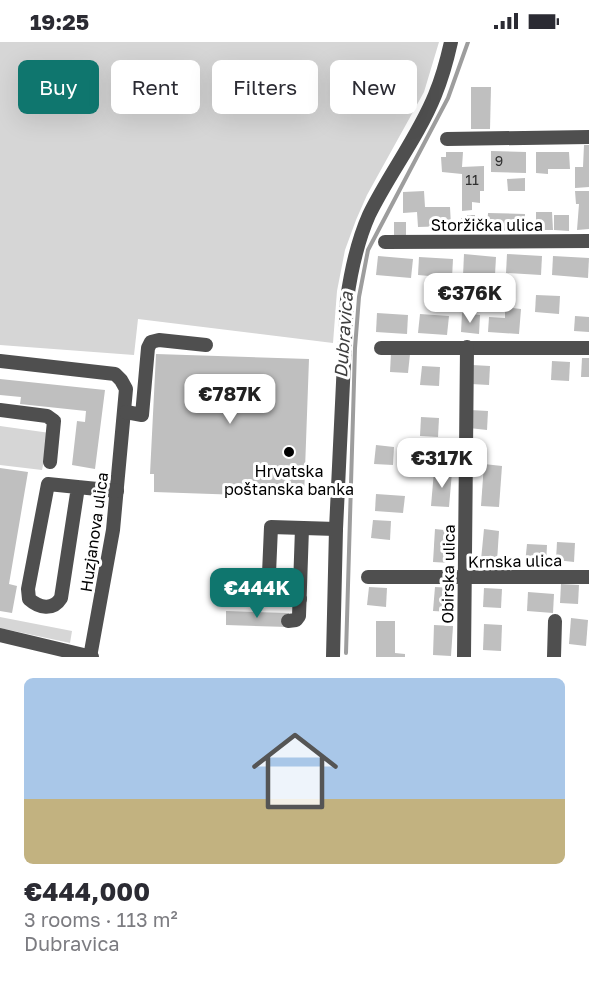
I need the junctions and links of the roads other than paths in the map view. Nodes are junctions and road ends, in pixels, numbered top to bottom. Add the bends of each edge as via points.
1 (451, 42) edge
2 (589, 137) edge
3 (447, 139) dead end
4 (589, 241) edge
5 (385, 242) dead end
6 (206, 345) dead end
7 (467, 347) junction
8 (381, 348) dead end
9 (589, 348) edge
10 (0, 361) edge
11 (0, 410) edge
12 (126, 412) junction
13 (50, 462) dead end
14 (78, 487) junction
15 (117, 491) junction
16 (302, 528) junction
17 (336, 529) junction
18 (368, 577) dead end
19 (589, 577) edge
20 (465, 578) junction
21 (300, 599) junction
22 (288, 621) dead end
23 (555, 621) dead end
24 (0, 635) edge
25 (91, 657) edge
26 (333, 657) edge
27 (464, 657) edge
28 (554, 657) edge

1 - 17 street via 435,96 369,214 351,274
2 - 3 street
4 - 5 street, Storžička ulica
6 - 12 street via 151,342 147,416
7 - 8 street
7 - 9 street
7 - 20 street, Obirska ulica
10 - 12 street, Huzjanova ulica via 115,374 126,389
11 - 13 street via 47,416 54,421
12 - 15 street, Huzjanova ulica
14 - 14 street via 48,484 28,589 29,599 34,603 52,607 61,597
14 - 15 street
15 - 25 street, Huzjanova ulica
16 - 17 street
16 - 21 street
16 - 21 street via 272,527 268,597
17 - 26 street
18 - 20 street, Krnska ulica
19 - 20 street, Krnska ulica
20 - 27 street, Obirska ulica
21 - 22 street via 298,619
23 - 28 street
24 - 25 street, Huzjanova ulica

